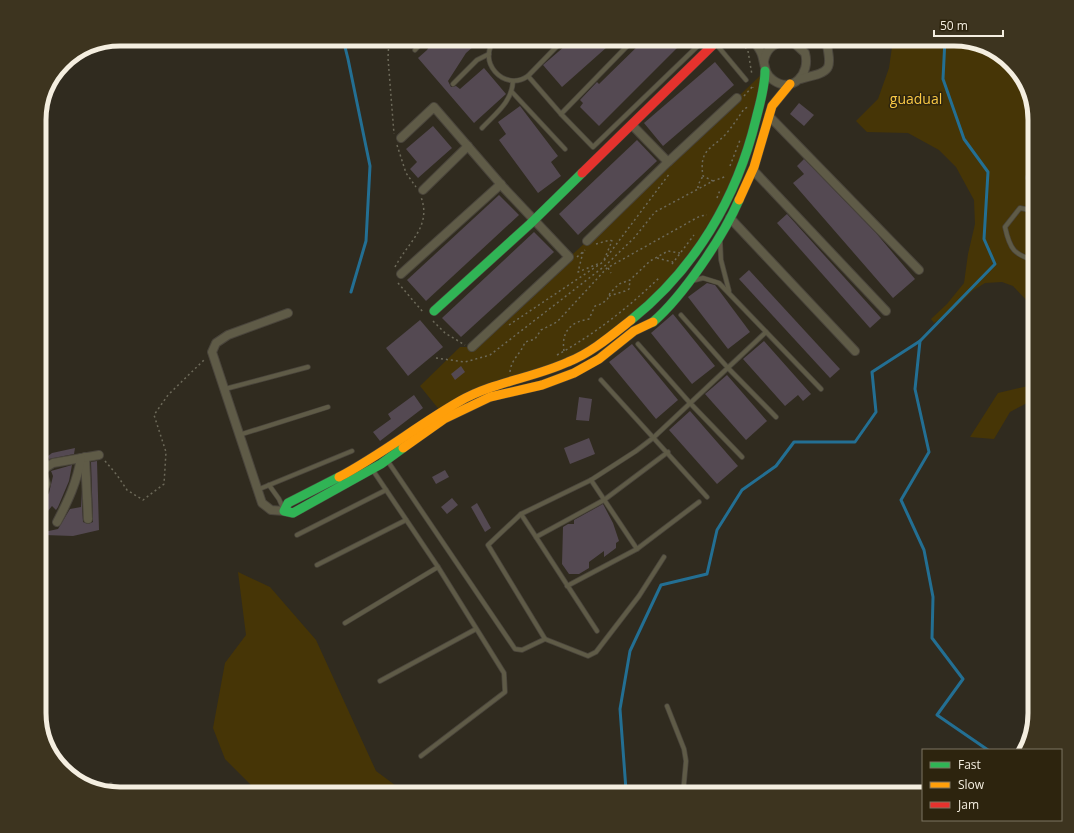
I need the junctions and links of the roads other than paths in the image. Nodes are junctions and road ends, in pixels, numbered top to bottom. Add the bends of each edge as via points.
1 (419, 46) edge
2 (492, 46) edge
3 (557, 46) edge
4 (627, 46) edge
5 (698, 46) edge
6 (712, 46) edge
7 (721, 46) edge
8 (757, 46) edge
9 (773, 46) edge
10 (797, 46) edge
11 (828, 46) edge
12 (415, 50) dead end
13 (489, 54) junction
14 (765, 67) junction
15 (528, 76) junction
16 (800, 79) junction
17 (746, 80) dead end
18 (513, 81) junction
19 (453, 84) dead end
20 (790, 84) junction
21 (512, 92) junction
22 (739, 98) road end
23 (561, 114) junction
24 (768, 116) junction
25 (632, 125) junction
26 (482, 128) dead end
27 (398, 138) road end
28 (468, 146) junction
29 (565, 149) dead end
30 (669, 164) junction
31 (753, 170) junction
32 (501, 184) junction
33 (420, 192) road end
34 (1028, 210) edge
35 (730, 218) junction
36 (535, 219) junction
37 (720, 235) junction
38 (590, 244) road end
39 (1028, 259) edge
40 (919, 270) dead end
41 (397, 275) road end
42 (687, 283) junction
43 (730, 294) junction
44 (886, 311) dead end
45 (288, 313) dead end
46 (432, 314) road end
47 (681, 315) dead end
48 (636, 316) junction
49 (645, 325) junction
50 (766, 332) junction
51 (638, 344) dead end
52 (472, 347) road end
53 (855, 351) dead end
54 (308, 367) dead end
55 (728, 368) junction
56 (534, 375) junction
57 (601, 380) dead end
58 (542, 385) junction
59 (225, 389) junction
60 (821, 389) dead end
61 (690, 403) junction
62 (328, 407) dead end
63 (776, 417) dead end
64 (239, 436) junction
65 (653, 438) junction
66 (352, 451) dead end
67 (668, 452) junction
68 (99, 455) road end
69 (83, 457) junction
70 (742, 457) dead end
71 (387, 459) junction
72 (46, 469) edge
73 (372, 469) junction
74 (591, 480) junction
75 (269, 485) junction
76 (257, 490) junction
77 (386, 490) junction
78 (707, 497) dead end
79 (604, 500) junction
80 (699, 502) dead end
81 (284, 511) junction
82 (521, 514) junction
83 (88, 519) dead end
84 (406, 520) junction
85 (57, 522) dead end
86 (297, 535) dead end
87 (536, 537) junction
88 (637, 549) junction
89 (664, 557) dead end
90 (317, 565) dead end
91 (438, 567) junction
92 (567, 586) junction
93 (345, 622) dead end
94 (476, 629) junction
95 (597, 631) dead end
96 (545, 638) junction
97 (380, 681) dead end
98 (667, 706) dead end
99 (421, 756) dead end
100 (684, 787) edge

1 - 12 lane
2 - 13 lane
3 - 15 lane
4 - 23 lane
5 - 23 lane via 593,147
6 - 25 street
7 - 17 lane
8 - 14 street via 762,54
9 - 14 street via 765,56
10 - 16 street via 805,53 806,70
11 - 16 street via 831,62 829,68 823,73
13 - 18 lane via 494,71 500,77
13 - 19 lane via 477,60
14 - 20 street via 768,76 778,83
14 - 48 street via 763,90 748,152 721,214 688,263
15 - 18 lane
15 - 23 lane
16 - 20 street
18 - 21 lane
20 - 24 street via 777,99
21 - 26 lane via 508,101
21 - 29 lane
22 - 30 street
24 - 31 street
24 - 40 street
25 - 30 street
25 - 36 street
27 - 28 street via 434,107
28 - 32 street
28 - 33 street
30 - 38 street
31 - 35 street
31 - 44 street
32 - 36 street
32 - 41 street
34 - 39 lane via 1020,208 1005,227 1009,244 1018,255
35 - 37 street
35 - 53 street
36 - 46 street
36 - 52 street via 569,257
37 - 42 street
37 - 43 lane via 721,260
42 - 43 lane via 703,278 712,279 720,282
42 - 49 street via 668,308 653,322
43 - 50 lane
45 - 59 street via 228,335 216,343 212,352
47 - 55 lane
48 - 49 street via 640,324
48 - 56 street via 570,362
49 - 58 street via 587,367
50 - 55 lane
50 - 60 lane
51 - 61 lane
54 - 59 lane
55 - 61 lane
55 - 63 lane
56 - 58 street
56 - 81 street via 487,388 460,401 367,462 288,503
57 - 65 lane
58 - 71 street via 490,397 465,408 444,419
59 - 64 street
61 - 65 lane
61 - 70 lane
62 - 64 lane
64 - 76 street
65 - 67 lane
65 - 74 lane
66 - 75 lane
67 - 78 lane
67 - 79 lane
68 - 69 street
69 - 72 street via 54,463
69 - 83 street
69 - 85 street via 71,496
71 - 73 street
71 - 96 lane via 515,649 522,650
73 - 77 lane
73 - 81 street via 293,513
74 - 79 lane
74 - 82 lane
75 - 76 lane
75 - 81 lane
76 - 81 street via 262,503 271,510
77 - 84 lane
77 - 86 lane
79 - 87 lane
79 - 88 lane
80 - 88 lane
82 - 87 lane
82 - 96 lane via 488,545
84 - 90 lane
84 - 91 lane
87 - 92 lane
88 - 92 lane
89 - 96 lane via 639,596 596,652 588,656
91 - 93 lane
91 - 94 lane
92 - 95 lane
94 - 97 lane
94 - 99 lane via 504,673 505,692
98 - 100 lane via 684,749 686,761

